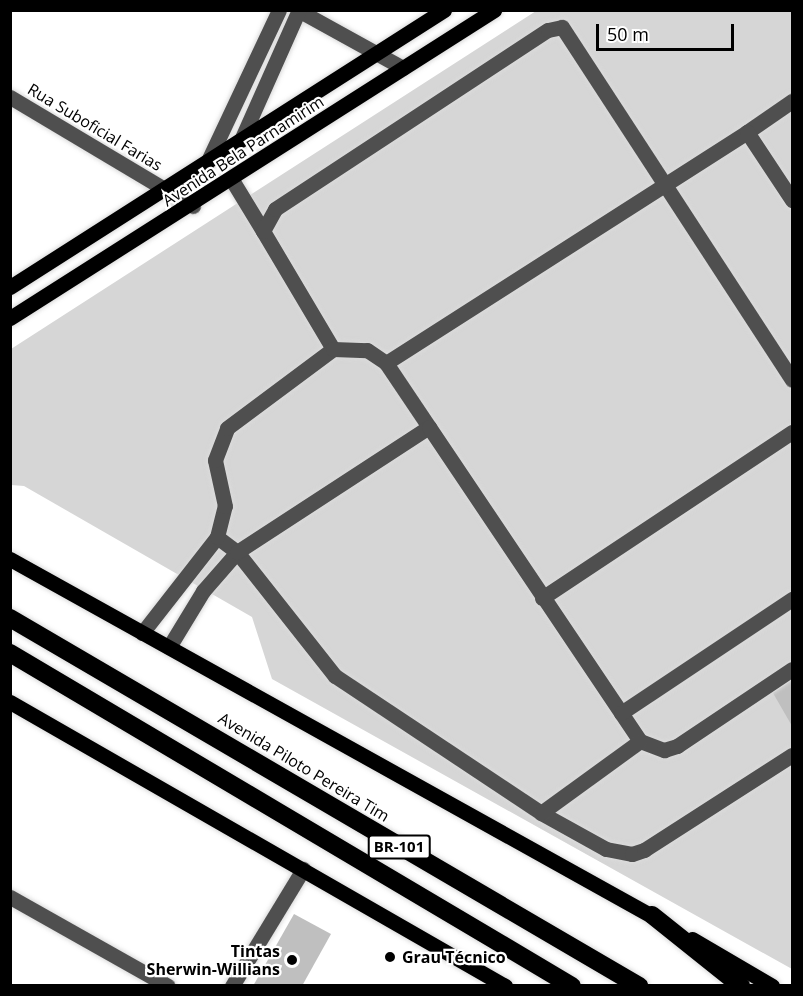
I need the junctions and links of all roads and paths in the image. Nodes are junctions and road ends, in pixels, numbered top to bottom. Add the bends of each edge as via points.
1 (279, 10) edge
2 (444, 10) edge
3 (494, 10) edge
4 (299, 11) edge
5 (376, 54) junction
6 (403, 68) junction
7 (10, 97) edge
8 (792, 102) edge
9 (747, 132) junction
10 (241, 140) junction
11 (207, 163) junction
12 (232, 180) junction
13 (669, 186) junction
14 (166, 190) junction
15 (792, 200) edge
16 (193, 206) junction
17 (263, 231) junction
18 (10, 287) edge
19 (10, 318) edge
20 (333, 349) junction
21 (386, 363) junction
22 (792, 380) edge
23 (429, 427) junction
24 (792, 432) edge
25 (217, 537) junction
26 (237, 552) junction
27 (10, 559) edge
28 (542, 598) junction
29 (792, 599) edge
30 (10, 618) edge
31 (142, 633) junction
32 (169, 647) junction
33 (10, 654) edge
34 (792, 669) edge
35 (10, 702) edge
36 (621, 713) junction
37 (640, 741) junction
38 (792, 755) edge
39 (541, 813) junction
40 (303, 868) junction
41 (10, 897) edge
42 (652, 915) junction
43 (168, 986) edge
44 (232, 986) edge
45 (505, 986) edge
46 (572, 986) edge
47 (639, 986) edge
48 (741, 986) edge
49 (772, 986) edge

1 - 11 street
2 - 5 main road, Avenida Bela Parnamirim
3 - 6 main road, Avenida Bela Parnamirim
4 - 5 street
4 - 10 street
5 - 6 street
5 - 10 main road, Avenida Bela Parnamirim
6 - 12 main road, Avenida Bela Parnamirim
7 - 14 street, Rua Suboficial Farias
8 - 9 street
9 - 13 street
9 - 15 street
10 - 11 main road, Avenida Bela Parnamirim
11 - 14 main road, Avenida Bela Parnamirim
12 - 16 main road, Avenida Bela Parnamirim
12 - 17 street
13 - 17 street via 572,36 556,27 275,209
13 - 21 street
13 - 22 street
14 - 16 street, Rua Suboficial Farias
14 - 18 main road, Avenida Bela Parnamirim
16 - 19 main road, Avenida Bela Parnamirim
17 - 20 street
20 - 21 street via 367,350
20 - 25 street via 227,428 216,460 225,506
21 - 23 street
23 - 26 street
23 - 28 street
24 - 28 street
25 - 26 street
25 - 31 street
26 - 32 street via 203,591
26 - 39 street via 334,676
27 - 31 main road
28 - 36 street
29 - 36 street
30 - 47 highway, Avenida Piloto Pereira Tim / BR-101
31 - 32 main road
32 - 42 main road
33 - 46 highway, BR-101
34 - 37 street via 677,746 664,750
35 - 40 main road
36 - 37 street
37 - 39 street
38 - 39 street via 632,854 606,849
40 - 44 street
40 - 45 main road
41 - 43 street
42 - 48 highway
42 - 49 main road

